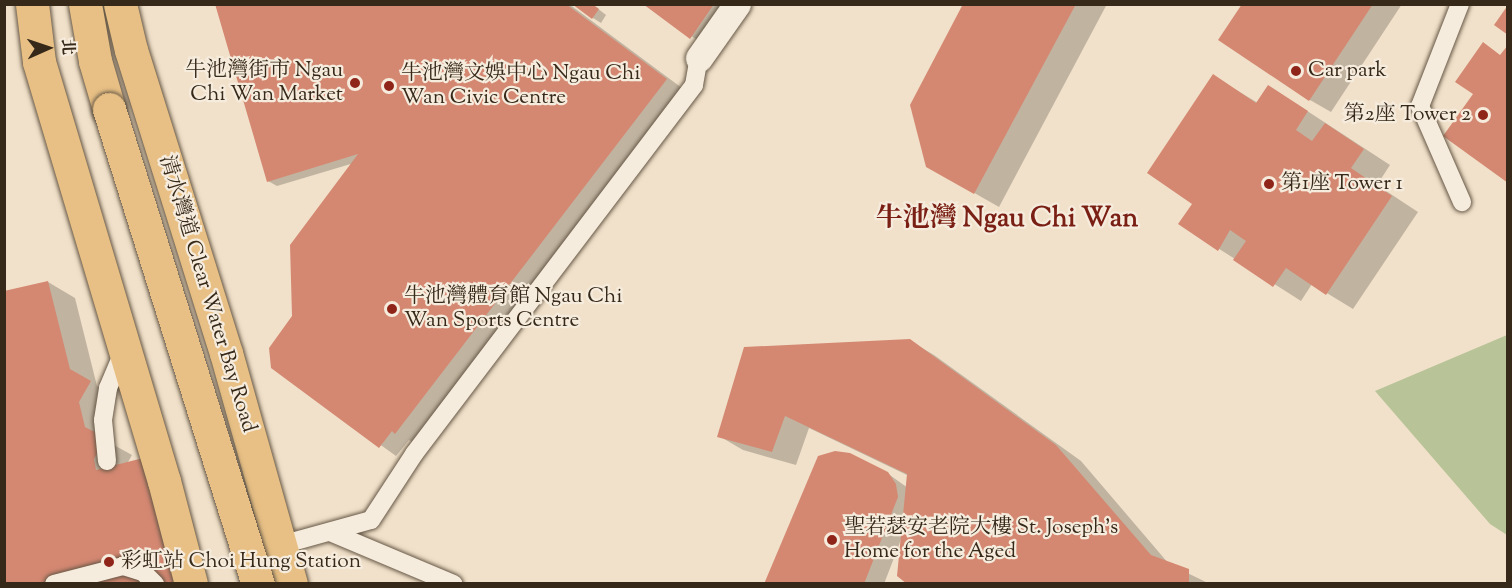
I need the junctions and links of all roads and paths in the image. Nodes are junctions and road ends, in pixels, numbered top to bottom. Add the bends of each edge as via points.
1 (30, 4) edge
2 (85, 4) edge
3 (120, 4) edge
4 (737, 4) edge
5 (1460, 4) edge
6 (699, 58) joint
7 (1462, 202) dead end
8 (124, 348) junction
9 (107, 461) dead end
10 (330, 532) junction
11 (281, 545) junction
12 (94, 578) edge
13 (54, 584) edge
14 (155, 584) edge
15 (191, 584) edge
16 (258, 584) edge
17 (291, 584) edge
18 (454, 584) edge

1 - 8 main road via 39,62
2 - 16 main road, bridge via 94,61
3 - 11 main road, 清水灣道 Clear Water Bay Road
4 - 6 street
5 - 7 lane via 1420,105
6 - 10 lane via 694,85 414,454 371,520
8 - 9 lane via 108,388 103,420
8 - 15 main road
10 - 11 lane
10 - 18 lane
11 - 17 main road, 清水灣道 Clear Water Bay Road
12 - 13 lane, bridge
12 - 14 lane, bridge via 123,566 143,572

